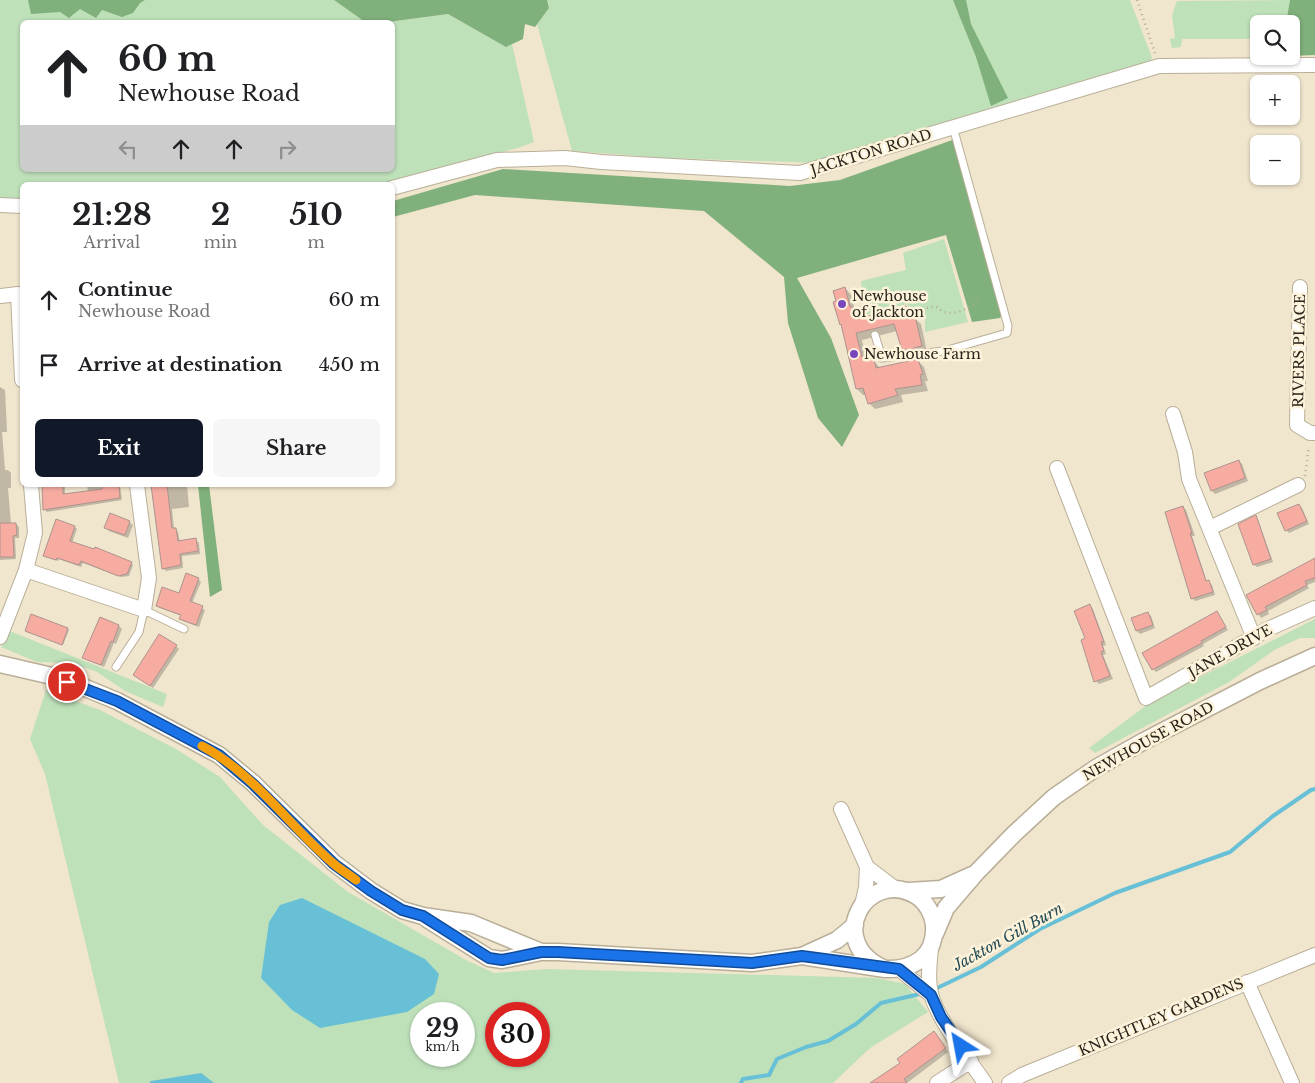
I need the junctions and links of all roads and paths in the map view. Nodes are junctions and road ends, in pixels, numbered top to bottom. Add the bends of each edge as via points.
1 (1136, 0) edge
2 (1315, 65) edge
3 (1159, 66) junction
4 (953, 127) junction
5 (395, 187) edge
6 (0, 204) edge
7 (20, 206) edge
8 (1300, 287) dead end
9 (20, 295) edge
10 (0, 296) edge
11 (902, 298) dead end
12 (978, 298) dead end
13 (855, 309) dead end
14 (922, 309) dead end
15 (875, 335) dead end
16 (1173, 414) dead end
17 (1313, 433) edge
18 (1057, 468) dead end
19 (1298, 485) joint
20 (31, 487) edge
21 (137, 487) edge
22 (1210, 528) junction
23 (26, 570) junction
24 (1315, 608) edge
25 (144, 610) junction
26 (184, 629) dead end
27 (0, 637) edge
28 (1254, 638) junction
29 (1315, 656) edge
30 (0, 664) edge
31 (116, 667) dead end
32 (841, 809) dead end
33 (867, 867) junction
34 (976, 873) junction
35 (902, 890) junction
36 (862, 905) junction
37 (423, 916) junction
38 (855, 925) junction
39 (933, 940) junction
40 (541, 952) junction
41 (1315, 955) edge
42 (802, 956) junction
43 (892, 969) junction
44 (1247, 982) junction
45 (931, 995) junction
46 (970, 1061) junction
47 (937, 1083) edge
48 (985, 1083) edge
49 (1009, 1083) edge
50 (1292, 1083) edge

1 - 3 path
2 - 3 street, JACKTON ROAD
3 - 4 street, JACKTON ROAD
4 - 5 street, JACKTON ROAD via 800,173 565,158 497,160
4 - 15 lane via 1007,332 944,351 882,358
6 - 7 street
8 - 17 street, RIVERS PLACE via 1297,425
9 - 10 street
11 - 13 path
12 - 14 path via 965,310 952,313 936,306
16 - 22 street via 1185,452 1189,479
17 - 19 path via 1306,475
18 - 28 street, JANE DRIVE via 1146,698
19 - 22 street
20 - 23 street via 35,533
21 - 25 street via 149,578
22 - 28 street
23 - 25 street
23 - 27 street
24 - 28 street, JANE DRIVE
25 - 26 lane
25 - 31 lane via 139,632
29 - 34 street, NEWHOUSE ROAD via 1260,681 1096,768 1054,797
30 - 37 street via 52,676 117,701 219,755 334,864 402,910
32 - 33 street
33 - 35 street
33 - 36 street
34 - 35 street, NEWHOUSE ROAD via 941,889
34 - 39 street, NEWHOUSE ROAD via 946,908
35 - 36 street via 883,890
35 - 39 street via 920,898 929,908 934,920
36 - 38 street
37 - 40 street via 471,923
37 - 40 street via 489,958 502,960
38 - 42 street via 837,940
38 - 43 street via 856,943 863,954 873,963
39 - 43 street via 923,958 912,966
39 - 45 street via 929,977
40 - 42 street via 752,963
41 - 44 street, KNIGHTLEY GARDENS
42 - 43 street
43 - 45 street
44 - 49 street, KNIGHTLEY GARDENS
44 - 50 street
45 - 46 street via 941,1017
46 - 47 street
46 - 48 street

